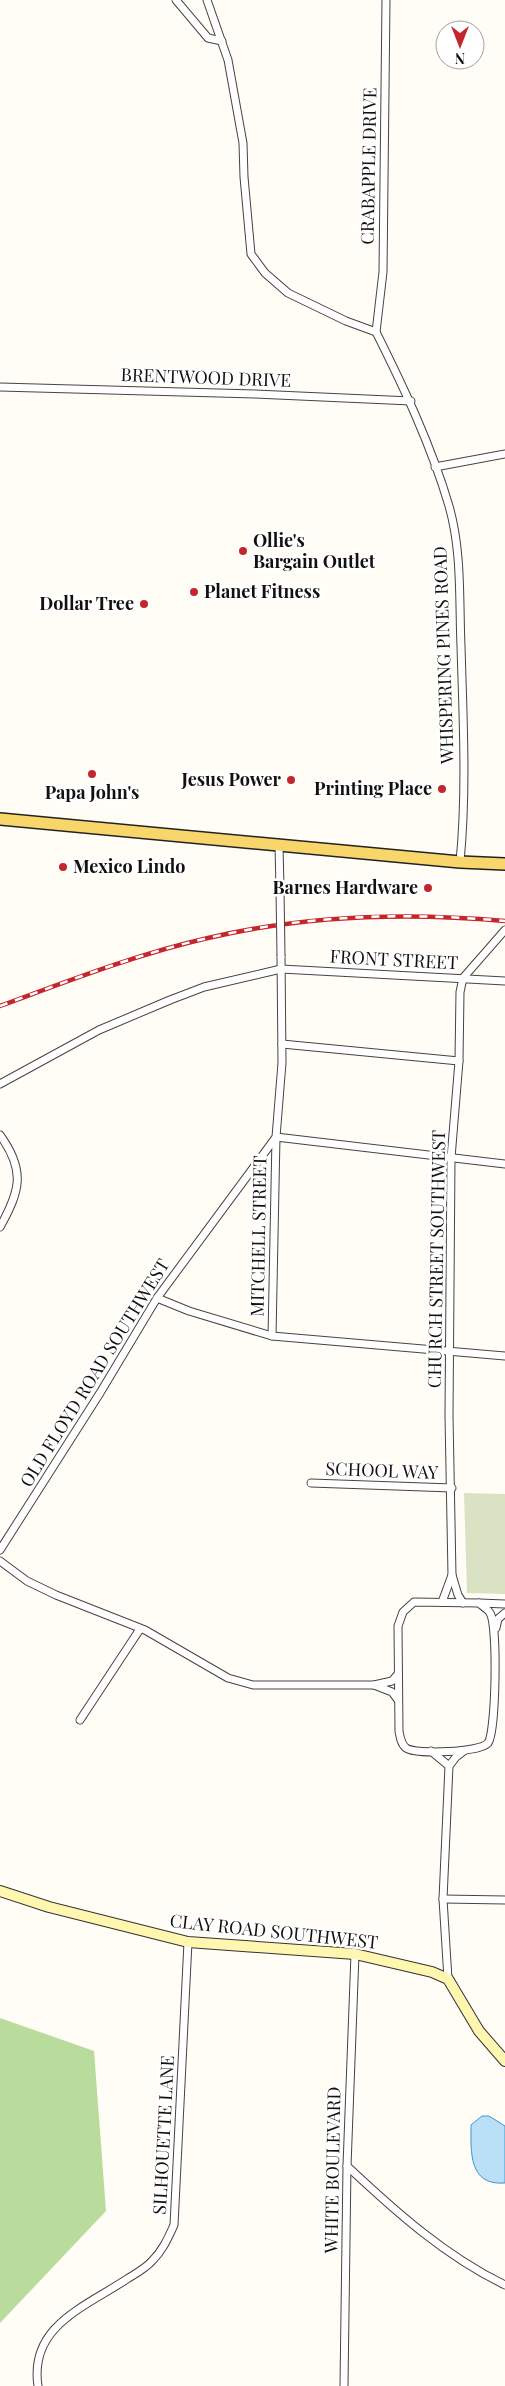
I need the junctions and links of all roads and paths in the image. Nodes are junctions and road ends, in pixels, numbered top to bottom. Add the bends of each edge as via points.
1 (176, 0) edge
2 (207, 0) edge
3 (386, 0) edge
4 (222, 42) junction
5 (376, 332) junction
6 (0, 387) edge
7 (411, 401) junction
8 (505, 454) edge
9 (435, 467) junction
10 (0, 819) edge
11 (279, 845) junction
12 (460, 862) junction
13 (505, 864) edge
14 (505, 930) edge
15 (281, 969) junction
16 (463, 978) junction
17 (505, 981) edge
18 (282, 1044) junction
19 (459, 1061) junction
20 (0, 1084) edge
21 (0, 1135) edge
22 (276, 1137) junction
23 (451, 1158) junction
24 (505, 1164) edge
25 (0, 1227) edge
26 (157, 1298) junction
27 (272, 1336) junction
28 (451, 1351) junction
29 (505, 1356) edge
30 (311, 1483) dead end
31 (452, 1488) junction
32 (0, 1550) edge
33 (0, 1561) edge
34 (452, 1575) junction
35 (442, 1602) junction
36 (463, 1603) junction
37 (479, 1603) junction
38 (505, 1604) edge
39 (505, 1612) edge
40 (140, 1629) junction
41 (495, 1631) junction
42 (398, 1674) junction
43 (374, 1685) junction
44 (398, 1701) junction
45 (80, 1720) dead end
46 (465, 1750) junction
47 (431, 1751) junction
48 (449, 1766) junction
49 (0, 1891) edge
50 (443, 1899) junction
51 (505, 1900) edge
52 (188, 1942) junction
53 (355, 1954) junction
54 (448, 1979) junction
55 (505, 2060) edge
56 (347, 2166) junction
57 (505, 2285) edge
58 (38, 2386) edge
59 (344, 2386) edge

1 - 4 street via 208,38
2 - 4 street
3 - 5 street, CRABAPPLE DRIVE via 383,272
4 - 5 street via 243,143 251,254 265,273 288,293
5 - 7 street, WHISPERING PINES ROAD
6 - 7 street, BRENTWOOD DRIVE
7 - 9 street, WHISPERING PINES ROAD
8 - 9 street
9 - 12 street, WHISPERING PINES ROAD via 449,508 458,558 464,778
10 - 11 main road
11 - 12 main road
11 - 15 street, OLD FLOYD ROAD SOUTHWEST, bridge
12 - 13 main road
14 - 16 street
15 - 16 street, FRONT STREET
15 - 18 street, OLD FLOYD ROAD SOUTHWEST
15 - 20 street, FRONT STREET via 204,987 143,1011 99,1030
16 - 17 street, FRONT STREET
16 - 19 street, CHURCH STREET SOUTHWEST
18 - 19 street
18 - 22 street, OLD FLOYD ROAD SOUTHWEST via 280,1114
19 - 23 street, CHURCH STREET SOUTHWEST
21 - 25 street via 13,1158 18,1186
22 - 23 street
22 - 26 street, OLD FLOYD ROAD SOUTHWEST
22 - 27 street, MITCHELL STREET
23 - 24 street
23 - 28 street, CHURCH STREET SOUTHWEST
26 - 27 street
26 - 32 street, OLD FLOYD ROAD SOUTHWEST
27 - 28 street
28 - 29 street
28 - 31 street, CHURCH STREET SOUTHWEST
30 - 31 street, SCHOOL WAY
31 - 34 street, CHURCH STREET SOUTHWEST
33 - 40 street via 56,1595
34 - 35 street, CHURCH STREET SOUTHWEST
34 - 36 street
35 - 36 street
35 - 42 street via 414,1602 403,1612 398,1626
36 - 37 street
37 - 38 street
37 - 41 street via 491,1613
39 - 41 street via 498,1619
40 - 43 street via 228,1678 253,1685
40 - 45 street
41 - 46 street via 492,1736 485,1747
42 - 43 street via 392,1681
42 - 44 street
43 - 44 street via 392,1692
44 - 47 street via 401,1741 407,1749
46 - 47 street
46 - 48 street
47 - 48 street
48 - 50 street
49 - 52 street, CLAY ROAD SOUTHWEST
50 - 51 street
50 - 54 street
52 - 53 street, CLAY ROAD SOUTHWEST
52 - 58 street, SILHOUETTE LANE via 174,2225 166,2245 151,2263 54,2327 42,2347 36,2368
53 - 54 street, CLAY ROAD SOUTHWEST via 432,1972
53 - 56 street, WHITE BOULEVARD
54 - 55 street via 479,2032
56 - 57 street via 402,2218 481,2273
56 - 59 street, WHITE BOULEVARD

